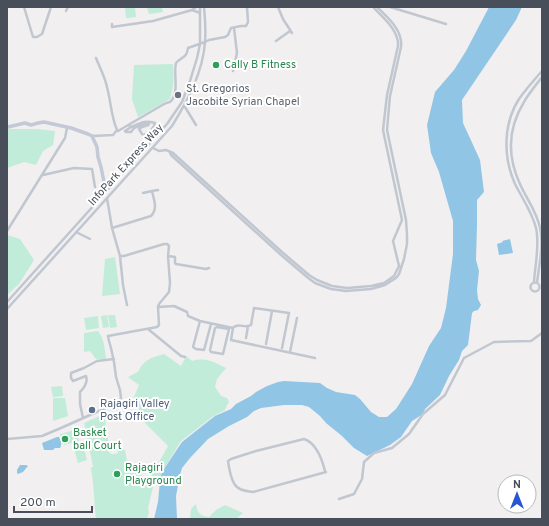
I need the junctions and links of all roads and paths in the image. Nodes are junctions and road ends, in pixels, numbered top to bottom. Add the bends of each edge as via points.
1 (28, 7) edge
2 (51, 7) edge
3 (68, 7) edge
4 (196, 7) edge
5 (200, 7) edge
6 (204, 7) edge
7 (247, 7) edge
8 (278, 7) edge
9 (373, 7) edge
10 (377, 7) edge
11 (390, 7) edge
12 (24, 8) edge
13 (192, 10) junction
14 (66, 11) dead end
15 (200, 13) junction
16 (112, 24) dead end
17 (446, 24) dead end
18 (234, 28) junction
19 (276, 41) dead end
20 (205, 42) junction
21 (200, 44) junction
22 (96, 58) dead end
23 (232, 71) dead end
24 (542, 71) edge
25 (542, 77) edge
26 (184, 106) junction
27 (196, 125) dead end
28 (7, 126) edge
29 (130, 126) junction
30 (67, 128) junction
31 (117, 130) junction
32 (92, 136) junction
33 (152, 148) junction
34 (170, 152) junction
35 (512, 159) junction
36 (508, 160) junction
37 (42, 175) junction
38 (95, 187) dead end
39 (158, 190) dead end
40 (152, 191) junction
41 (106, 192) junction
42 (143, 193) dead end
43 (107, 197) junction
44 (112, 228) junction
45 (7, 231) edge
46 (76, 232) junction
47 (90, 239) dead end
48 (120, 256) junction
49 (168, 256) junction
50 (209, 268) dead end
51 (534, 282) junction
52 (538, 283) junction
53 (7, 302) edge
54 (127, 305) dead end
55 (158, 307) junction
56 (7, 309) edge
57 (272, 311) junction
58 (297, 318) dead end
59 (200, 321) junction
60 (211, 324) junction
61 (248, 326) junction
62 (229, 328) junction
63 (233, 328) junction
64 (148, 329) junction
65 (542, 333) edge
66 (246, 338) dead end
67 (266, 344) dead end
68 (282, 348) dead end
69 (290, 352) junction
70 (185, 357) dead end
71 (315, 358) dead end
72 (114, 359) junction
73 (83, 418) junction
74 (7, 439) edge
75 (326, 471) joint
76 (339, 500) dead end

1 - 12 street
2 - 12 street via 42,34 37,37 33,37
3 - 14 street
4 - 13 street
5 - 15 street, InfoPark Express Way
6 - 20 street, InfoPark Express Way
7 - 18 street via 247,25
8 - 19 street via 291,32
9 - 34 street via 395,32 398,41 387,95 384,127 402,220 393,240 399,266 390,279 378,285 352,288 332,286 316,280
10 - 34 street via 398,30 402,44 390,96 387,130 406,220 407,239 403,264 398,276 392,281 375,289 352,291 331,289 315,282 269,244
11 - 17 street
13 - 15 street
13 - 16 street via 153,21
15 - 21 street, InfoPark Express Way
18 - 20 street via 231,28 225,37
18 - 23 street via 237,53
20 - 21 street
20 - 26 street, InfoPark Express Way via 199,69
21 - 29 street via 188,48 185,57 176,63 176,85 170,102
21 - 41 street, InfoPark Express Way via 182,102 167,124
22 - 31 street via 108,88 113,122
24 - 36 street via 514,110 506,136
25 - 35 street via 518,112 511,136
26 - 27 street
26 - 33 street, InfoPark Express Way via 172,126
28 - 30 street via 44,122
29 - 29 street via 144,121 155,123 148,134 144,135 139,129 149,124 126,132
29 - 31 street
30 - 32 street
30 - 37 street via 65,138
31 - 32 street via 112,135
32 - 41 street via 97,147
33 - 34 street
33 - 43 street, InfoPark Express Way
35 - 36 street
35 - 52 street via 519,182 538,218 541,247
36 - 51 street via 515,183 536,228
37 - 38 street via 74,168 92,169
37 - 45 street
39 - 40 street
40 - 42 street
40 - 44 street via 154,214
41 - 53 street, InfoPark Express Way
43 - 44 street
43 - 46 street, InfoPark Express Way
44 - 48 street
46 - 47 street
46 - 56 street, InfoPark Express Way
48 - 49 street via 164,244 169,246
48 - 54 street
49 - 50 street via 175,257 176,264
49 - 55 street via 169,292
51 - 52 street
51 - 52 street via 530,287 534,291 539,288
55 - 59 street via 174,306
55 - 64 street via 159,325
57 - 61 street via 254,308
57 - 67 street
57 - 68 street via 288,313
58 - 69 street
59 - 60 street
59 - 60 street via 193,347 196,349 204,350
60 - 62 street
61 - 63 street via 237,325
61 - 66 street
62 - 62 street via 223,354 211,352 215,328
62 - 63 street
63 - 69 street via 231,340
64 - 70 street
64 - 72 street via 108,336
65 - 76 street via 531,342 494,342 464,358 445,395 423,414 408,434 392,448 374,454 364,462 362,479 354,494
69 - 71 street
72 - 73 street via 121,398 119,402
72 - 73 street via 97,361 71,374 73,380 86,376 87,379 84,389 80,392
73 - 74 street via 42,436
75 - 75 street via 253,492 237,487 228,461 304,438 312,444

